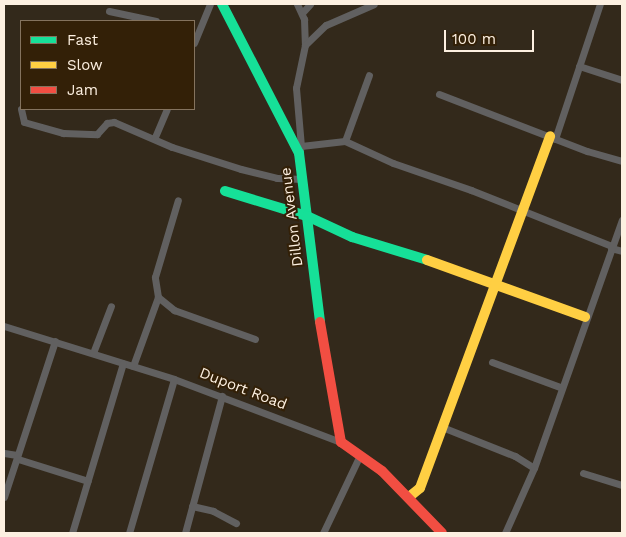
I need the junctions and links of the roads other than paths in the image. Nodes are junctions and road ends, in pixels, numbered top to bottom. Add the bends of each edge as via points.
1 (210, 4) edge
2 (222, 4) edge
3 (297, 4) edge
4 (310, 4) edge
5 (374, 4) edge
6 (600, 4) edge
7 (109, 10) dead end
8 (302, 13) junction
9 (152, 20) edge
10 (196, 33) edge
11 (305, 45) junction
12 (579, 66) junction
13 (369, 74) dead end
14 (622, 80) edge
15 (439, 94) dead end
16 (21, 110) edge
17 (167, 110) edge
18 (155, 137) junction
19 (552, 138) junction
20 (346, 141) junction
21 (300, 150) junction
22 (622, 161) edge
23 (303, 180) junction
24 (225, 191) dead end
25 (178, 200) dead end
26 (524, 211) junction
27 (307, 216) junction
28 (622, 220) edge
29 (612, 247) junction
30 (622, 252) edge
31 (496, 285) junction
32 (158, 297) junction
33 (111, 306) dead end
34 (585, 317) junction
35 (4, 326) edge
36 (255, 339) dead end
37 (55, 341) junction
38 (93, 353) junction
39 (492, 362) dead end
40 (123, 363) junction
41 (133, 366) junction
42 (174, 379) junction
43 (560, 387) junction
44 (222, 396) junction
45 (442, 427) junction
46 (342, 442) junction
47 (4, 452) edge
48 (360, 455) junction
49 (18, 457) junction
50 (534, 468) junction
51 (583, 473) dead end
52 (88, 481) junction
53 (622, 485) edge
54 (4, 497) edge
55 (409, 497) junction
56 (192, 506) junction
57 (236, 523) dead end
58 (72, 533) edge
59 (129, 533) edge
60 (185, 533) edge
61 (323, 533) edge
62 (442, 533) edge
63 (505, 533) edge

1 - 10 street
2 - 21 street, Dillon Avenue
3 - 8 street
4 - 8 street
5 - 11 street via 326,24
6 - 12 street
7 - 9 street
8 - 11 street
11 - 21 street via 296,88
12 - 14 street
12 - 19 street
13 - 20 street
15 - 19 street
16 - 18 street via 24,122 63,133 97,134 110,122
17 - 18 street
18 - 23 street via 172,147 241,169 277,178
19 - 22 street
19 - 26 street
20 - 21 street
20 - 26 street via 393,163
21 - 23 street, Dillon Avenue
23 - 27 street, Dillon Avenue
24 - 27 street
25 - 32 street via 155,277
26 - 29 street
26 - 31 street
27 - 31 street via 352,237
27 - 46 street, Dillon Avenue via 327,374
28 - 29 street
29 - 30 street
29 - 34 street
31 - 34 street
31 - 45 street
32 - 36 street via 174,310
32 - 41 street
33 - 38 street
34 - 43 street
35 - 37 street, Duport Road
37 - 38 street, Duport Road
37 - 49 street
38 - 40 street, Duport Road
39 - 43 street
40 - 41 street, Duport Road
40 - 52 street
41 - 42 street, Duport Road
42 - 44 street, Duport Road
42 - 59 street
43 - 50 street
44 - 46 street, Duport Road
44 - 56 street
45 - 50 street via 515,456
45 - 55 street via 420,488
46 - 48 street, Duport Road
47 - 49 street
48 - 55 street, Duport Road
48 - 61 street
49 - 52 street
49 - 54 street
50 - 63 street
51 - 53 street
52 - 58 street
55 - 62 street, Duport Road
56 - 57 street
56 - 60 street

